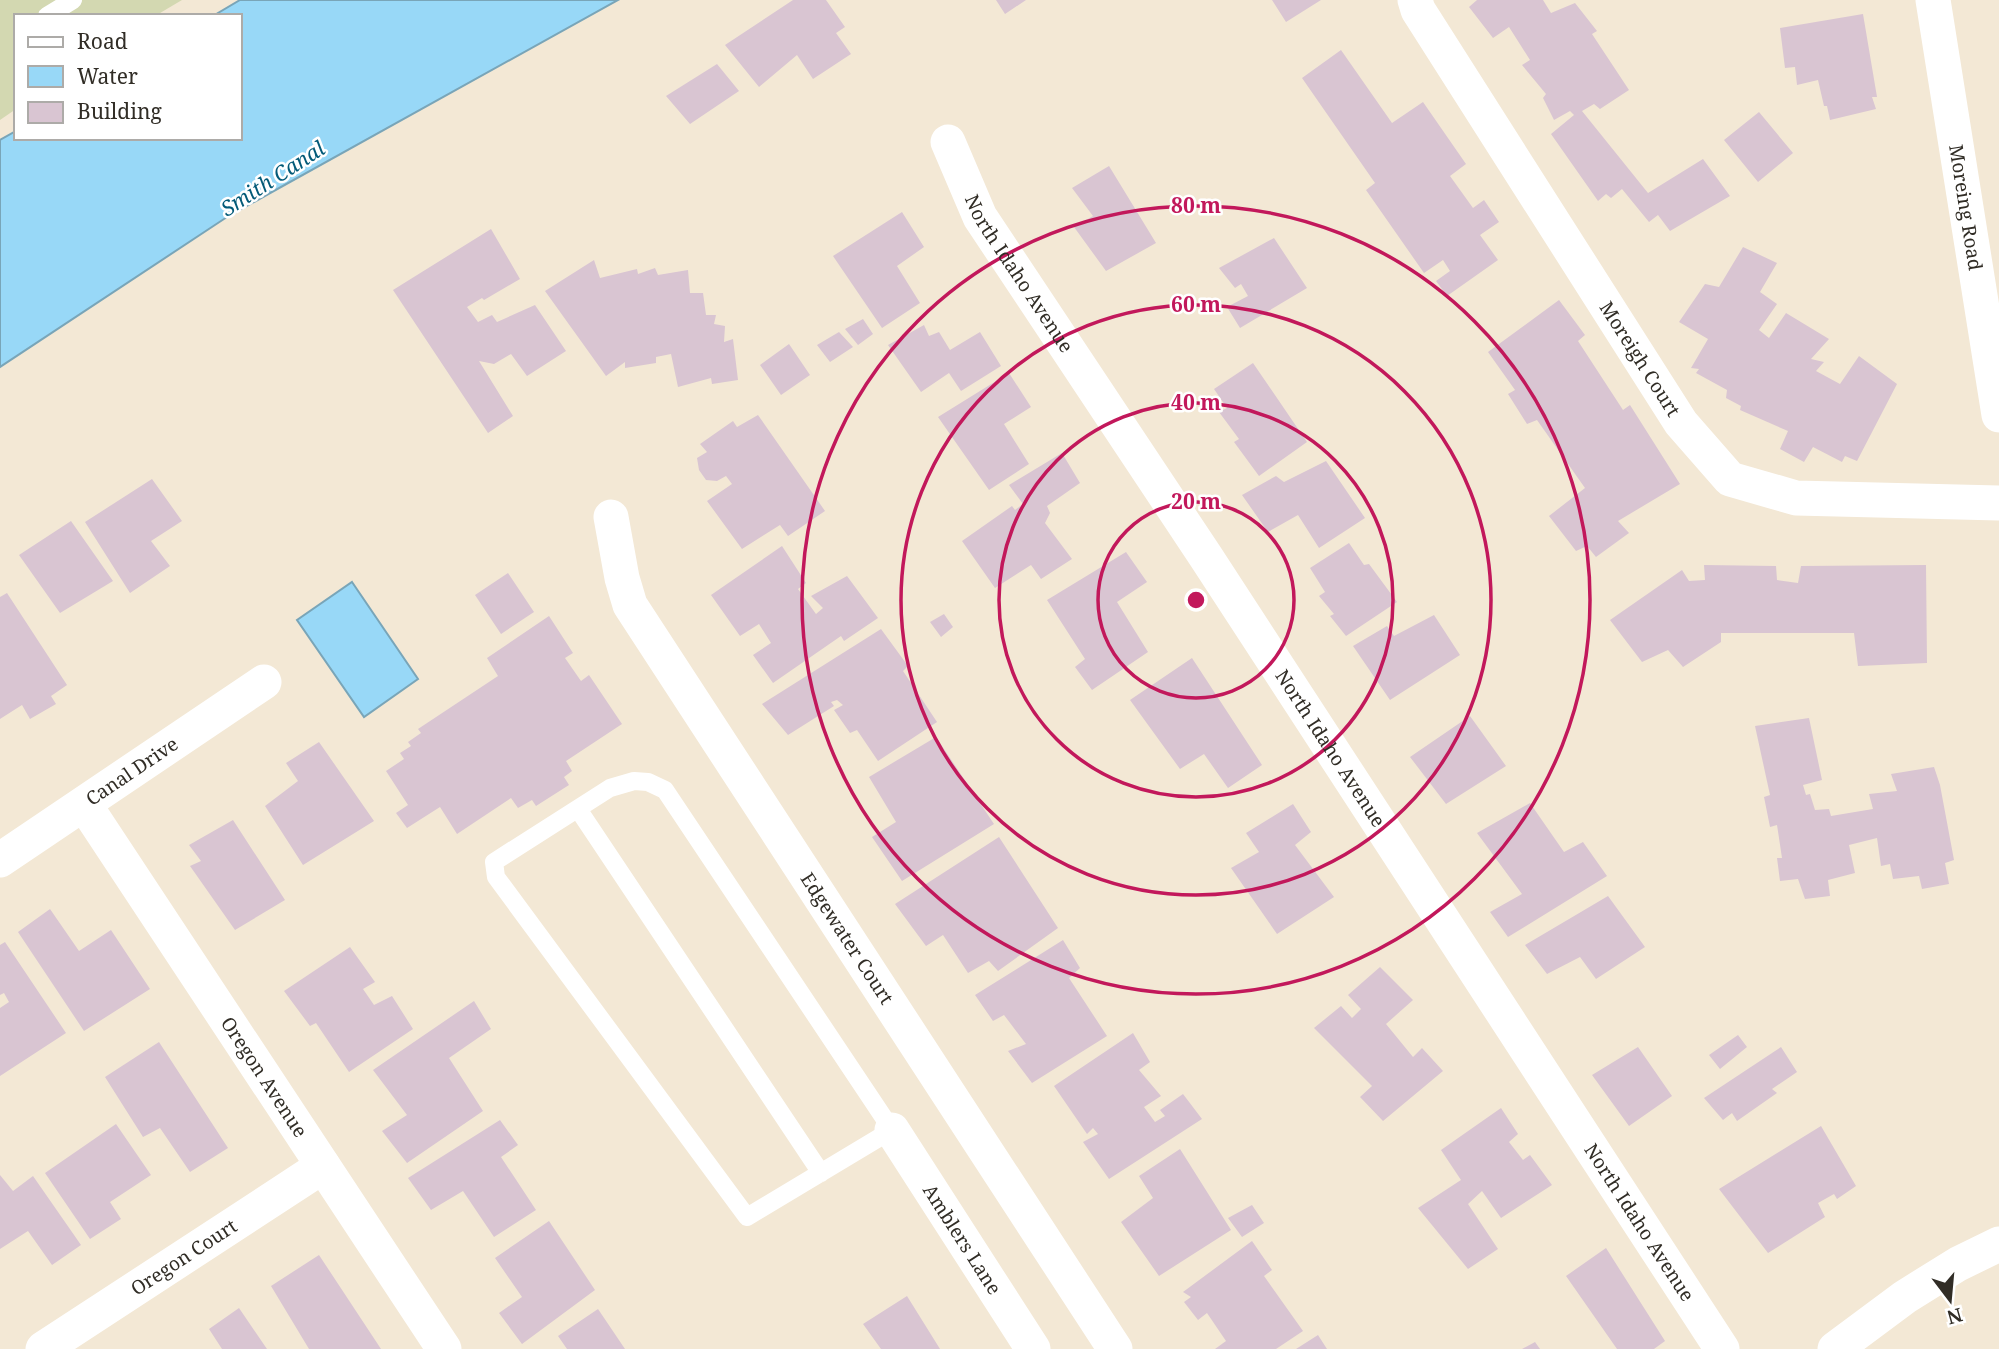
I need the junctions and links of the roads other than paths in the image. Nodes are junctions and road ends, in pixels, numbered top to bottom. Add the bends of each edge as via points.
1 (74, 0) edge
2 (1415, 0) edge
3 (1933, 0) edge
4 (50, 14) edge
5 (948, 142) dead end
6 (1999, 415) edge
7 (1999, 503) edge
8 (611, 517) dead end
9 (264, 682) dead end
10 (83, 804) junction
11 (578, 809) junction
12 (0, 860) edge
13 (892, 1130) junction
14 (323, 1166) junction
15 (821, 1173) junction
16 (1999, 1244) edge
17 (1850, 1345) edge
18 (43, 1349) edge
19 (444, 1349) edge
20 (1033, 1349) edge
21 (1115, 1349) edge
22 (1722, 1349) edge

1 - 4 lane
2 - 7 street, Moreigh Court via 1681,423 1730,480 1796,498
3 - 6 street, Moreing Road
5 - 22 street, North Idaho Avenue via 980,217
8 - 21 street, Edgewater Court via 630,605
9 - 10 street, Canal Drive
10 - 12 street, Canal Drive
10 - 14 street, Oregon Avenue
11 - 13 lane via 621,783 648,782 665,790
11 - 15 lane
11 - 15 lane via 494,862 496,877 747,1217
13 - 15 lane
13 - 20 street, Amblers Lane
14 - 18 street, Oregon Court
14 - 19 street, Oregon Avenue
16 - 17 street via 1905,1297

